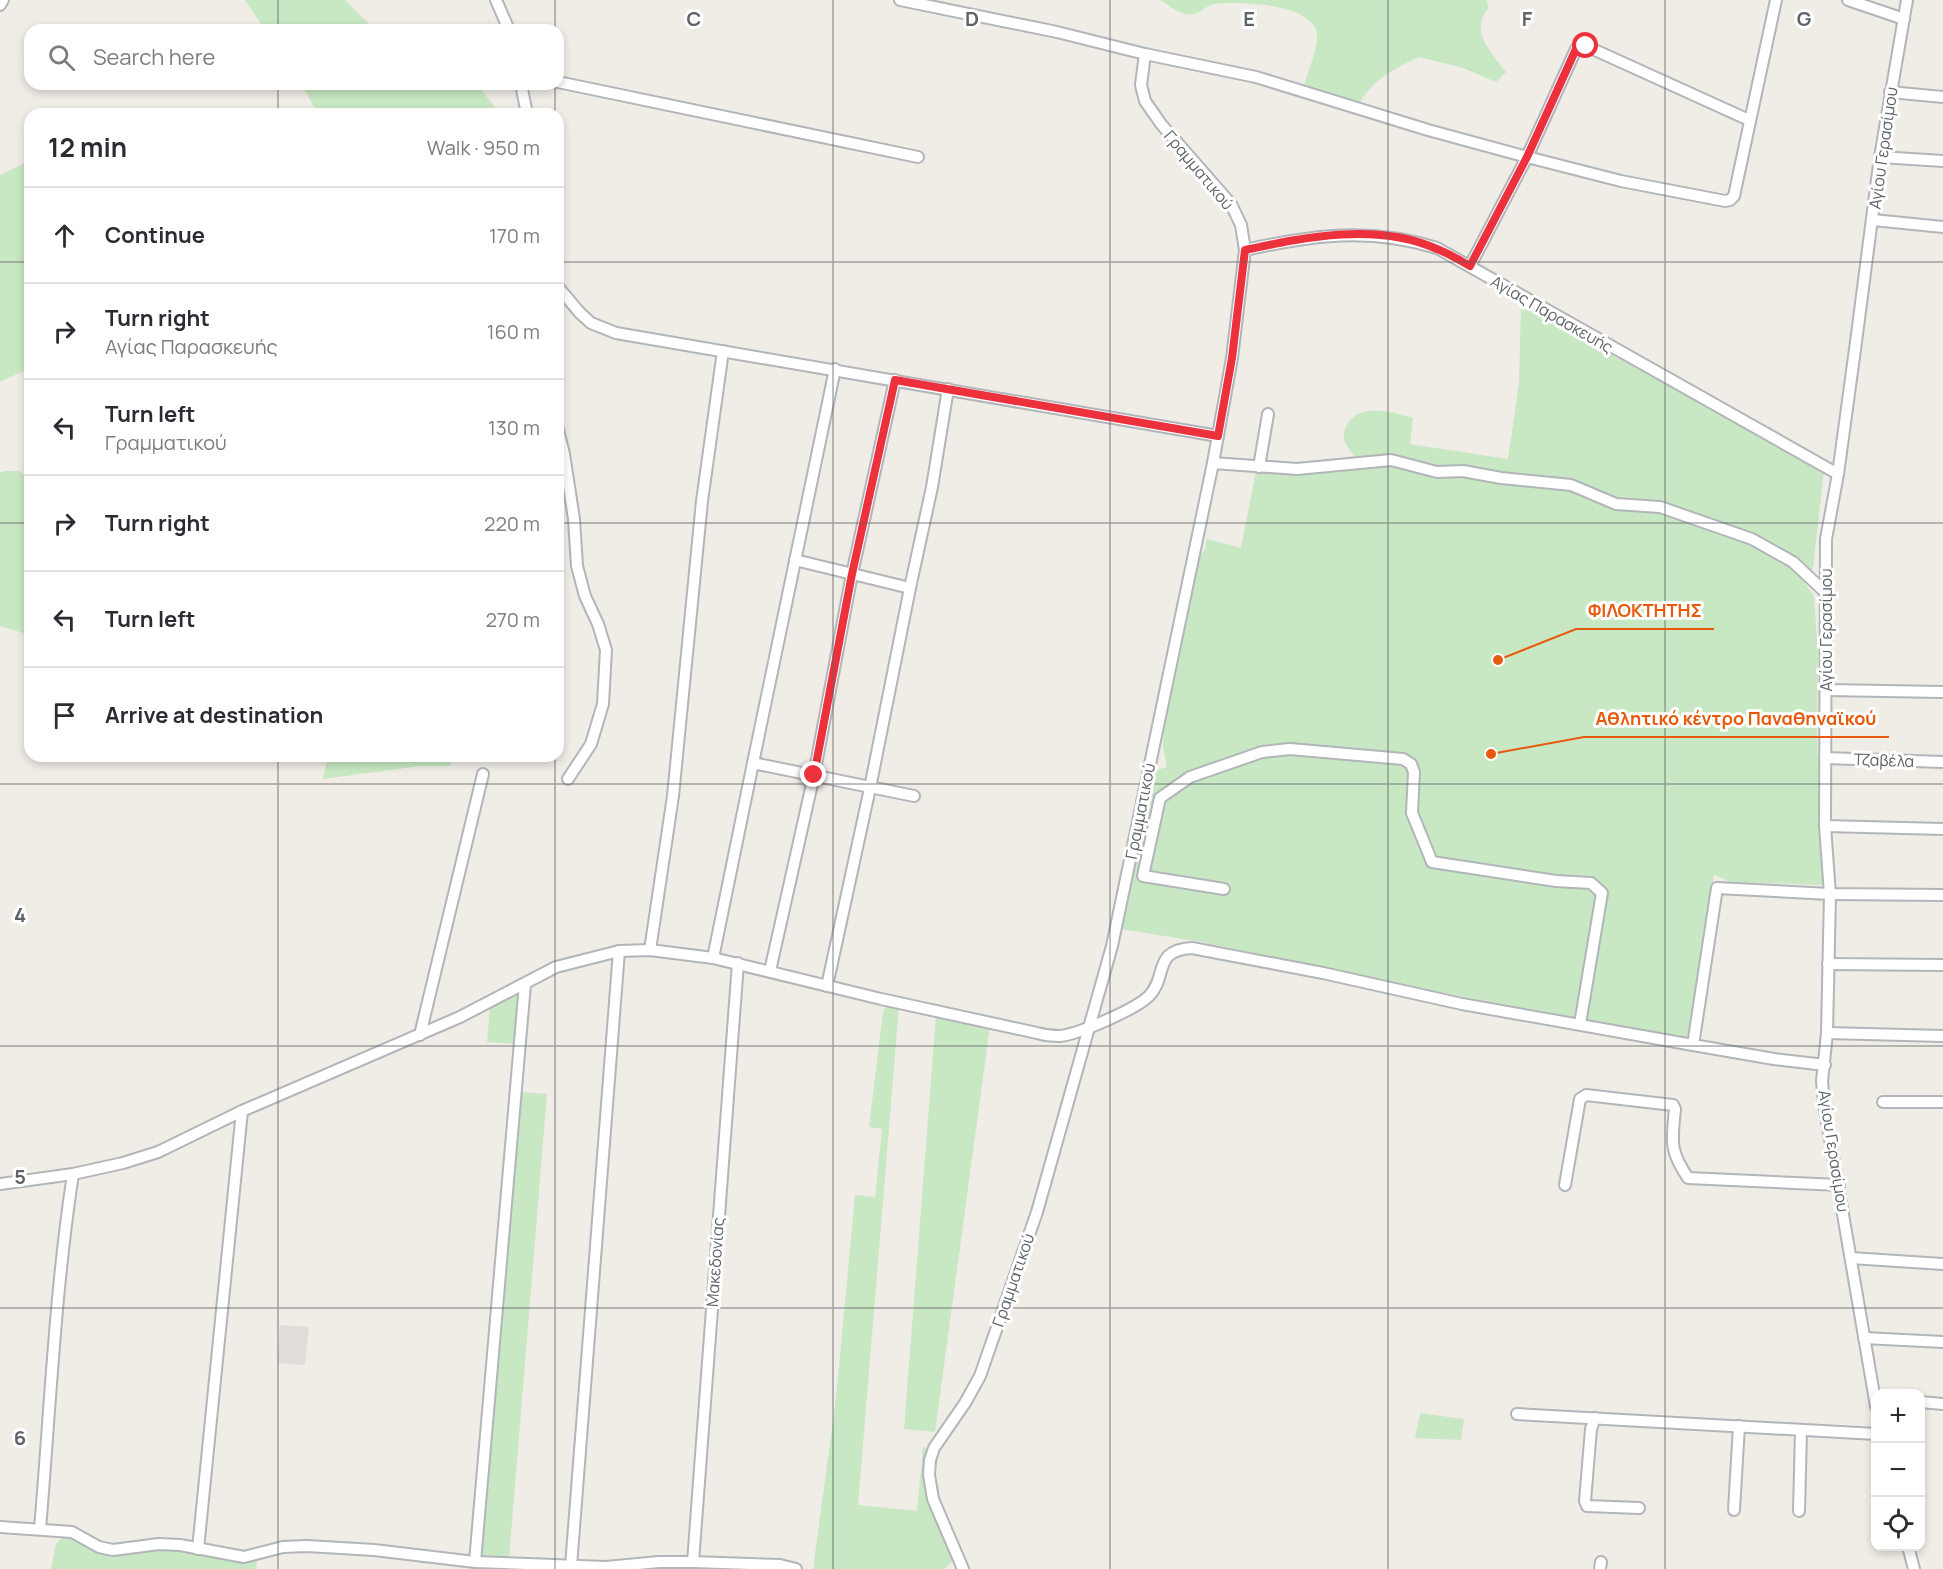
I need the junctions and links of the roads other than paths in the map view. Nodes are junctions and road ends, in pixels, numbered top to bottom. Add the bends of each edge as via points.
1 (3, 0) edge
2 (496, 0) edge
3 (900, 0) edge
4 (1776, 0) edge
5 (1848, 0) edge
6 (1907, 0) edge
7 (0, 5) edge
8 (1904, 19) junction
9 (506, 24) edge
10 (1145, 54) junction
11 (564, 83) edge
12 (522, 90) edge
13 (1890, 92) junction
14 (1943, 97) edge
15 (525, 108) edge
16 (1749, 120) junction
17 (918, 157) dead end
18 (1527, 157) junction
19 (1880, 157) junction
20 (1943, 161) edge
21 (1873, 220) junction
22 (1943, 226) edge
23 (1245, 250) junction
24 (1470, 266) junction
25 (564, 294) edge
26 (723, 351) junction
27 (835, 369) junction
28 (895, 380) junction
29 (948, 389) junction
30 (1268, 414) dead end
31 (1218, 436) junction
32 (564, 454) edge
33 (1213, 464) junction
34 (1259, 467) junction
35 (1838, 474) junction
36 (795, 560) junction
37 (852, 574) junction
38 (910, 588) junction
39 (1825, 592) junction
40 (1826, 690) junction
41 (1943, 692) edge
42 (1825, 758) junction
43 (1943, 762) edge
44 (753, 763) junction
45 (483, 774) dead end
46 (814, 775) junction
47 (568, 779) dead end
48 (870, 788) junction
49 (914, 796) dead end
50 (1826, 826) junction
51 (1943, 829) edge
52 (1224, 889) dead end
53 (1830, 894) junction
54 (1943, 895) edge
55 (650, 950) junction
56 (619, 951) junction
57 (713, 958) junction
58 (738, 963) junction
59 (1828, 964) junction
60 (1943, 965) edge
61 (770, 971) junction
62 (525, 984) junction
63 (827, 986) junction
64 (1580, 1024) junction
65 (1089, 1028) junction
66 (1827, 1034) junction
67 (420, 1035) junction
68 (1943, 1036) edge
69 (1693, 1045) junction
70 (1825, 1065) junction
71 (1883, 1102) dead end
72 (1943, 1102) edge
73 (242, 1111) junction
74 (74, 1174) junction
75 (0, 1184) edge
76 (1565, 1185) dead end
77 (1839, 1185) junction
78 (1851, 1258) junction
79 (1943, 1264) edge
80 (1864, 1338) junction
81 (1943, 1342) edge
82 (1873, 1389) edge
83 (1925, 1402) edge
84 (1943, 1404) edge
85 (1517, 1414) dead end
86 (1595, 1418) junction
87 (1739, 1426) junction
88 (1801, 1430) junction
89 (1871, 1434) edge
90 (1640, 1508) dead end
91 (1734, 1510) dead end
92 (1798, 1510) dead end
93 (0, 1527) edge
94 (40, 1529) junction
95 (198, 1549) junction
96 (1909, 1551) edge
97 (475, 1562) junction
98 (693, 1562) junction
99 (571, 1566) junction
100 (961, 1568) edge
101 (796, 1569) edge
102 (1914, 1569) edge

1 - 7 street
2 - 9 street
3 - 10 street
4 - 16 street
5 - 8 street
6 - 8 street, Αγίου Γερασίμου
8 - 13 street, Αγίου Γερασίμου
10 - 18 street via 1256,77
10 - 23 street, Γραμματικού via 1141,86 1145,101 1231,204 1241,225
11 - 17 street
12 - 15 street
13 - 14 street
13 - 19 street, Αγίου Γερασίμου
16 - 18 street via 1734,196 1728,201 1621,181
16 - 18 street via 1581,45
18 - 24 street
19 - 20 street
19 - 21 street, Αγίου Γερασίμου
21 - 22 street
21 - 35 street, Αγίου Γερασίμου
23 - 24 street, Αγίας Παρασκευής via 1317,236 1372,235 1437,248
23 - 31 street, Γραμματικού
24 - 35 street, Αγίας Παρασκευής
25 - 26 street via 591,323 616,333
26 - 27 street
26 - 55 street via 702,501 673,796
27 - 28 street
27 - 36 street
28 - 29 street
28 - 37 street
29 - 31 street
29 - 38 street
30 - 34 street
31 - 33 street, Γραμματικού
32 - 47 street via 577,566 606,650 603,704 591,744
33 - 34 street
33 - 65 street, Γραμματικού via 1123,899
34 - 39 street via 1296,469 1391,459 1437,472 1463,471 1571,485 1616,504 1660,507 1752,538 1793,562
35 - 39 street, Αγίου Γερασίμου via 1826,539
36 - 37 street
36 - 44 street
37 - 38 street
37 - 46 street
38 - 48 street
39 - 40 street, Αγίου Γερασίμου
40 - 41 street
40 - 42 street, Αγίου Γερασίμου
42 - 43 street, Τζαβέλα
42 - 50 street, Αγίου Γερασίμου
44 - 46 street
44 - 57 street
45 - 67 street
46 - 48 street
46 - 61 street
48 - 49 street
48 - 63 street
50 - 51 street
50 - 53 street, Αγίου Γερασίμου
52 - 64 street via 1143,876 1160,798 1190,777 1262,752 1290,749 1403,759 1414,772 1412,813 1432,862 1591,883 1602,893
53 - 54 street
53 - 59 street, Αγίου Γερασίμου
53 - 69 street via 1717,888
55 - 56 street
55 - 57 street
56 - 62 street via 556,967
56 - 99 street
57 - 58 street
58 - 61 street
58 - 98 street, Μακεδονίας
59 - 60 street
59 - 66 street, Αγίου Γερασίμου
61 - 63 street
62 - 67 street
62 - 97 street
63 - 65 street via 1048,1035
64 - 65 street via 1462,1004 1192,948 1176,951 1166,959 1148,997
64 - 69 street
65 - 100 street, Γραμματικού via 1037,1212 980,1376 930,1460 933,1499
66 - 68 street
66 - 70 street, Αγίου Γερασίμου
67 - 73 street
69 - 70 street
70 - 77 street, Αγίου Γερασίμου via 1824,1104
71 - 72 street
73 - 74 street via 158,1152
73 - 95 street
74 - 75 street
74 - 94 street via 57,1318
76 - 77 street via 1580,1100 1586,1095 1672,1105 1675,1160 1688,1178
77 - 78 street, Αγίου Γερασίμου
78 - 79 street
78 - 80 street, Αγίου Γερασίμου
80 - 81 street
80 - 82 street, Αγίου Γερασίμου
83 - 84 street
85 - 86 street
86 - 87 street
86 - 90 street via 1587,1506
87 - 88 street
87 - 91 street
88 - 89 street
88 - 92 street
93 - 94 street
94 - 95 street via 72,1532 113,1550 159,1545
95 - 97 street via 244,1557 283,1547 307,1546
96 - 102 street
97 - 99 street
98 - 99 street
98 - 101 street via 770,1564

